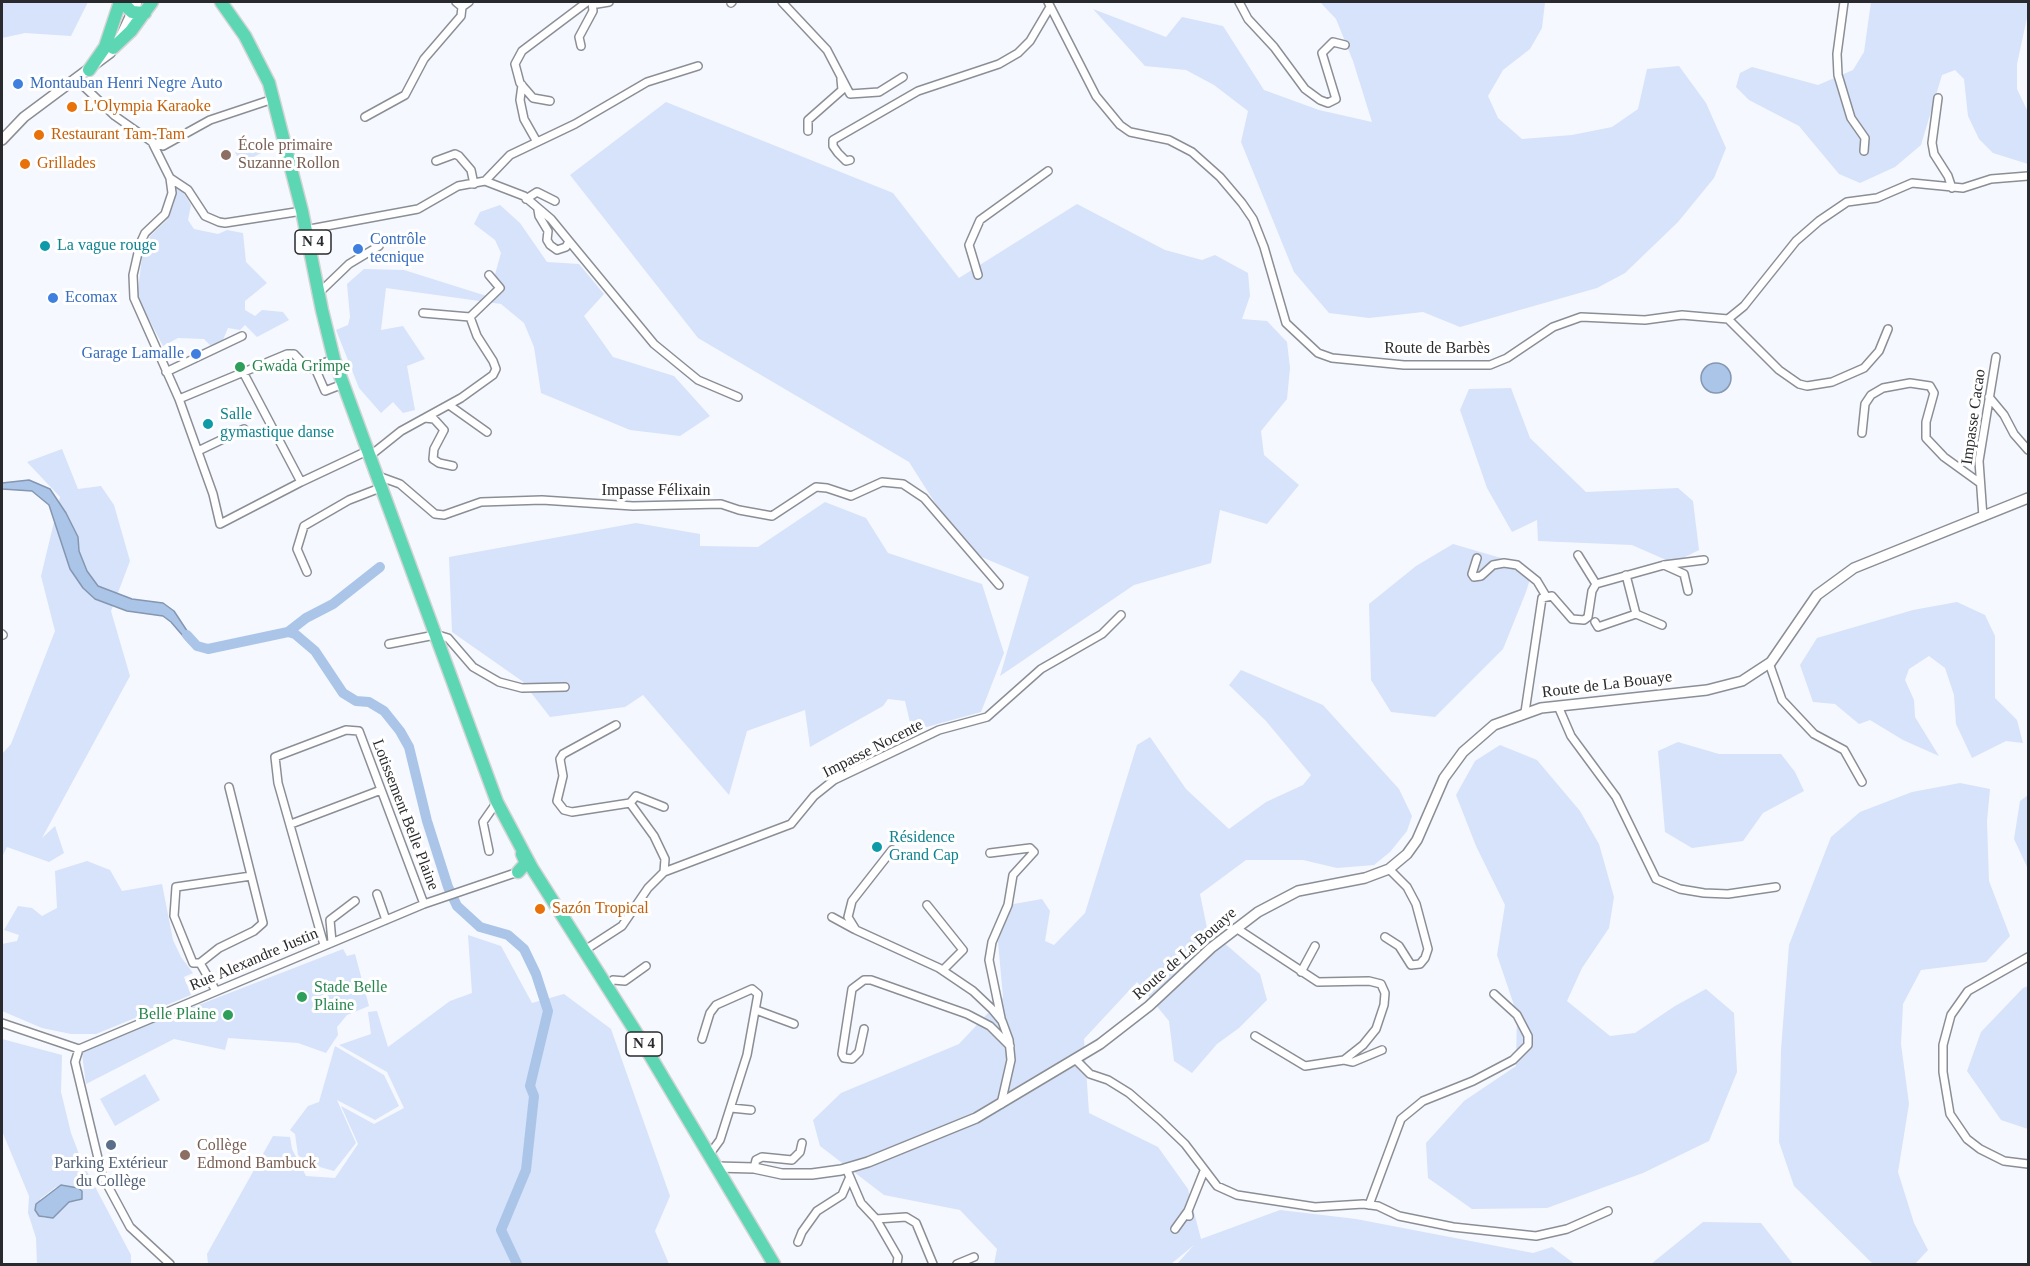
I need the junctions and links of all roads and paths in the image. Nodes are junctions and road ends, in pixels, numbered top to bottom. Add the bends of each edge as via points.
1 (121, 2) edge
2 (152, 2) edge
3 (221, 2) edge
4 (231, 2) edge
5 (469, 2) edge
6 (587, 2) edge
7 (593, 2) edge
8 (609, 2) edge
9 (782, 2) edge
10 (1239, 2) edge
11 (1844, 2) edge
12 (459, 4) edge
13 (1049, 4) edge
14 (135, 12) edge
15 (111, 43) junction
16 (1345, 45) dead end
17 (581, 46) dead end
18 (698, 66) dead end
19 (89, 70) joint
20 (841, 73) junction
21 (903, 78) dead end
22 (76, 79) junction
23 (522, 85) junction
24 (1938, 98) dead end
25 (273, 99) junction
26 (550, 100) dead end
27 (365, 117) dead end
28 (808, 131) dead end
29 (2, 140) edge
30 (152, 142) junction
31 (537, 142) junction
32 (1864, 151) dead end
33 (850, 160) dead end
34 (436, 161) dead end
35 (1048, 171) dead end
36 (2028, 176) edge
37 (170, 178) junction
38 (485, 181) junction
39 (474, 183) junction
40 (1952, 188) junction
41 (526, 199) junction
42 (555, 201) dead end
43 (538, 210) junction
44 (302, 211) junction
45 (310, 229) junction
46 (569, 241) junction
47 (379, 246) dead end
48 (489, 275) dead end
49 (978, 275) dead end
50 (322, 290) junction
51 (423, 313) dead end
52 (470, 316) junction
53 (1728, 320) junction
54 (1888, 329) dead end
55 (242, 336) dead end
56 (1996, 357) dead end
57 (334, 359) junction
58 (315, 368) junction
59 (166, 372) junction
60 (243, 372) junction
61 (343, 384) junction
62 (738, 397) dead end
63 (1989, 397) junction
64 (179, 399) junction
65 (449, 405) junction
66 (424, 418) junction
67 (243, 429) dead end
68 (487, 432) dead end
69 (1862, 433) dead end
70 (2028, 450) edge
71 (198, 451) junction
72 (369, 453) junction
73 (453, 466) dead end
74 (302, 482) junction
75 (379, 482) junction
76 (1980, 483) junction
77 (2028, 498) edge
78 (1983, 517) junction
79 (1578, 555) dead end
80 (1477, 558) dead end
81 (1704, 560) dead end
82 (1665, 565) junction
83 (307, 572) dead end
84 (1626, 575) junction
85 (1596, 584) junction
86 (999, 585) dead end
87 (1688, 591) dead end
88 (1546, 596) junction
89 (1636, 614) junction
90 (1120, 615) dead end
91 (1595, 622) dead end
92 (1662, 625) dead end
93 (436, 635) junction
94 (389, 644) dead end
95 (1769, 663) junction
96 (565, 687) dead end
97 (1558, 706) junction
98 (1525, 712) junction
99 (616, 726) dead end
100 (1862, 782) dead end
101 (229, 787) dead end
102 (381, 790) junction
103 (497, 802) junction
104 (630, 803) junction
105 (664, 807) dead end
106 (291, 824) junction
107 (516, 840) junction
108 (892, 850) dead end
109 (489, 851) dead end
110 (990, 853) dead end
111 (1389, 869) junction
112 (518, 872) junction
113 (664, 872) junction
114 (251, 876) junction
115 (542, 884) junction
116 (1776, 887) dead end
117 (377, 894) dead end
118 (355, 901) dead end
119 (424, 904) junction
120 (927, 905) dead end
121 (332, 917) junction
122 (832, 917) dead end
123 (315, 919) junction
124 (386, 920) junction
125 (1236, 928) junction
126 (857, 930) junction
127 (574, 936) junction
128 (1385, 937) dead end
129 (328, 944) junction
130 (1316, 946) dead end
131 (585, 950) junction
132 (2028, 957) edge
133 (200, 963) junction
134 (646, 966) dead end
135 (943, 970) junction
136 (1301, 972) junction
137 (607, 986) junction
138 (216, 991) junction
139 (1494, 994) dead end
140 (756, 1010) junction
141 (1002, 1021) junction
142 (2, 1023) edge
143 (794, 1024) dead end
144 (864, 1029) dead end
145 (1255, 1035) dead end
146 (702, 1039) dead end
147 (1010, 1046) junction
148 (79, 1049) junction
149 (1382, 1050) dead end
150 (1076, 1060) junction
151 (1344, 1060) junction
152 (1001, 1104) junction
153 (730, 1108) junction
154 (751, 1110) dead end
155 (802, 1143) dead end
156 (709, 1155) junction
157 (2028, 1164) edge
158 (716, 1167) junction
159 (754, 1168) junction
160 (846, 1168) junction
161 (1204, 1171) junction
162 (849, 1179) junction
163 (1369, 1205) junction
164 (1608, 1211) dead end
165 (876, 1219) junction
166 (1175, 1229) dead end
167 (798, 1242) dead end
168 (974, 1257) dead end
169 (170, 1264) edge
170 (774, 1264) edge
171 (897, 1264) edge
172 (933, 1264) edge
173 (957, 1264) edge

1 - 14 highway
1 - 15 highway
2 - 14 highway
3 - 25 highway, N 4 via 258,58
4 - 45 highway, N 4 via 263,54 280,95
5 - 12 street
6 - 23 street via 522,51 514,64
7 - 8 street
7 - 17 street via 593,11 579,37
9 - 20 street via 827,50
10 - 16 street via 1248,19 1305,89 1328,103 1336,99 1322,53 1333,42
11 - 32 street via 1838,75 1851,118 1866,138
12 - 27 street via 462,14 456,26 424,59 405,95
13 - 33 street via 1030,41 1018,53 999,64 918,91 833,140 838,153
13 - 53 street, Route de Barbès via 1096,96 1120,125 1130,132 1169,140 1192,152 1242,202 1264,247 1286,323 1318,353 1364,362 1491,365 1553,327 1581,317 1645,320 1682,315
14 - 15 highway
14 - 15 main road
15 - 19 highway
18 - 31 street via 647,82
19 - 22 main road
20 - 21 street via 850,94 860,95 879,92
20 - 28 street via 842,90 808,120
22 - 29 main road via 24,117
22 - 30 street via 100,104
23 - 26 street via 533,98
23 - 31 street via 524,119
24 - 40 street via 1932,143
25 - 30 street via 210,120 169,145
25 - 44 highway, N 4
30 - 37 street
31 - 38 street via 510,155
34 - 39 street via 454,154 459,156 471,170
35 - 49 street via 980,220 969,245
36 - 40 street
37 - 44 street via 188,190 205,216 219,222
37 - 59 street via 172,193 167,210 140,244 133,289
38 - 39 street
38 - 41 street
39 - 45 street via 458,186 418,209
40 - 53 street via 1912,183 1877,198 1847,202 1796,241
41 - 42 street via 537,192
41 - 43 street
43 - 46 street
43 - 46 street via 553,249 561,250
44 - 57 highway, N 4 / N 4
45 - 50 highway, N 4
46 - 62 street via 654,344 698,380
47 - 50 street via 349,264
48 - 52 street via 500,288
50 - 72 highway, N 4 via 336,358
51 - 52 street
52 - 65 street via 496,369
53 - 54 street via 1779,370 1807,386 1832,382 1864,368 1880,351
55 - 59 street
56 - 63 street, Impasse Cacao
57 - 58 street
57 - 61 highway, N 4
58 - 60 street via 304,368 290,354
58 - 61 street via 325,391
59 - 64 street
60 - 64 street
60 - 74 street
61 - 72 highway, N 4
63 - 70 street
63 - 76 street, Impasse Cacao via 1979,461
64 - 71 street
65 - 66 street
65 - 68 street
66 - 72 street
66 - 73 street via 434,419 444,430 433,459
67 - 71 street
69 - 76 street via 1865,405 1871,395 1911,382 1930,386 1934,393 1926,438 1944,457
71 - 74 street via 220,524
72 - 74 street
72 - 75 highway, N 4
75 - 83 street via 304,526 297,549
75 - 86 street, Impasse Félixain via 400,484 435,514 444,515 481,502 542,500 633,506 722,504 772,516 816,487 851,496 882,482 903,484 924,498
75 - 93 highway, N 4
76 - 78 street, Impasse Cacao
77 - 78 main road, Route de La Bouaye
78 - 95 main road, Route de La Bouaye via 1877,558 1835,581 1817,595
79 - 85 street
80 - 88 street via 1474,577 1493,565 1517,565 1537,581
81 - 82 street
82 - 84 street
82 - 87 street via 1684,574
84 - 85 street
84 - 89 street
85 - 88 street via 1584,620 1572,619 1552,596
88 - 98 street via 1539,603
89 - 91 street via 1598,627
89 - 92 street
90 - 113 street, Impasse Nocente via 1102,634 1041,669 987,717 939,730 834,780 814,796 791,824
93 - 94 street
93 - 96 street via 448,638 473,667 499,682 522,688
93 - 103 highway, N 4
93 - 127 highway, N 4 via 506,814
95 - 97 main road, Route de La Bouaye via 1742,681 1717,688
95 - 100 street via 1782,700 1814,734 1844,750
97 - 98 main road, Route de La Bouaye
97 - 116 street via 1571,736 1616,797 1656,879 1680,890 1704,893
98 - 111 main road, Route de La Bouaye via 1494,725 1463,752 1444,778 1417,840 1407,855
99 - 104 street via 563,754 557,801 564,810 572,812
101 - 114 street
102 - 106 street
102 - 106 street, Lotissement Belle Plaine via 358,732 346,730 275,757 278,783
102 - 119 street, Lotissement Belle Plaine
103 - 107 highway, N 4
103 - 109 street via 483,822
104 - 105 street via 636,796
104 - 113 street via 665,859
106 - 123 street, Lotissement Belle Plaine
107 - 112 highway via 526,863
107 - 115 highway, N 4
108 - 126 street via 848,908 848,916
110 - 141 street via 1030,849 1034,852 1013,875 1008,905 992,942 989,960
111 - 125 main road, Route de La Bouaye via 1365,878 1298,891
111 - 128 street via 1407,886 1416,904 1428,949 1425,958 1420,964 1411,965 1399,946
112 - 115 highway via 530,871
112 - 119 street, Rue Alexandre Justin
113 - 131 street, Impasse Nocente via 622,926
114 - 133 street via 263,923
114 - 133 street via 176,887 174,916 193,963
115 - 127 highway, N 4
117 - 124 street
118 - 121 street
119 - 124 street, Rue Alexandre Justin
120 - 135 street via 963,950
121 - 123 street
121 - 129 street
122 - 126 street
123 - 129 street, Lotissement Belle Plaine
124 - 129 street, Rue Alexandre Justin
125 - 136 street
125 - 150 main road, Route de La Bouaye via 1149,1006
126 - 135 street
127 - 131 highway, N 4
129 - 138 street, Rue Alexandre Justin
130 - 136 street
131 - 137 highway, N 4
132 - 157 street via 1968,991 1952,1015 1943,1045 1950,1114 1967,1139 2004,1161
133 - 138 street
134 - 137 street via 625,981 614,980
135 - 141 street via 973,991
136 - 151 street via 1318,982 1381,984 1384,1005 1376,1029
137 - 156 highway, N 4
138 - 148 street, Rue Alexandre Justin
139 - 163 street via 1517,1015 1528,1036 1528,1046 1513,1060 1423,1101 1401,1119
140 - 143 street
140 - 146 street via 758,994 752,989 716,1005
140 - 153 street
141 - 147 street
142 - 148 street
144 - 147 street via 859,1052 852,1059 844,1058 852,989 871,980 967,1014 990,1026
145 - 151 street via 1305,1066
147 - 152 street via 1011,1060
148 - 169 street via 75,1062 102,1176 130,1227
149 - 151 street via 1353,1062
150 - 152 main road, Route de La Bouaye
150 - 161 street via 1090,1074 1129,1093 1159,1119 1185,1144
152 - 160 main road, Route de La Bouaye via 945,1131
153 - 154 street
153 - 156 street via 717,1147
155 - 159 street via 792,1160 762,1158 756,1160
156 - 158 highway, N 4
158 - 159 main road, Route de La Bouaye
158 - 170 highway, N 4
159 - 160 main road, Route de La Bouaye via 782,1174 812,1174
160 - 162 street
161 - 163 street via 1217,1186 1256,1199 1315,1207
161 - 166 street via 1189,1214
162 - 165 street via 861,1203
162 - 167 street via 842,1195 817,1211
163 - 164 street via 1399,1216 1454,1227 1536,1236 1567,1229
165 - 171 street via 898,1257
165 - 172 street via 906,1217 916,1223
168 - 173 street

